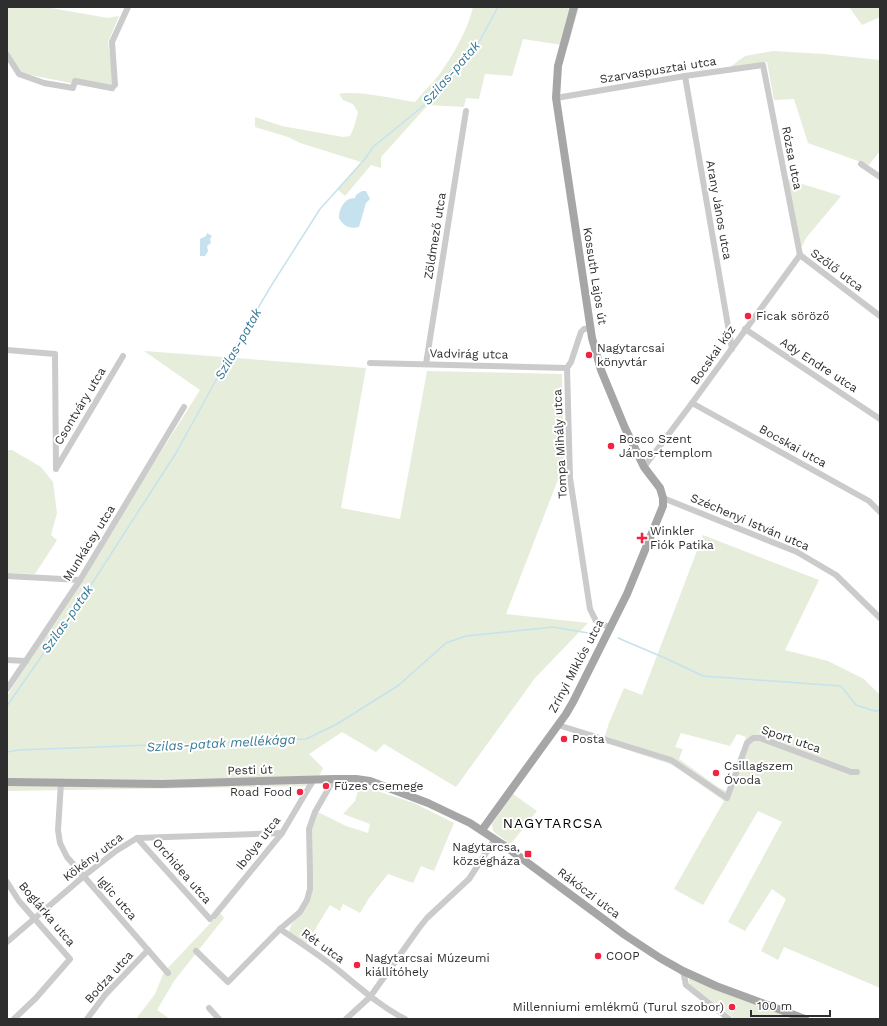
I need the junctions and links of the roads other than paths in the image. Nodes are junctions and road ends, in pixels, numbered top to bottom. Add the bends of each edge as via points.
1 (128, 7) edge
2 (574, 7) edge
3 (7, 55) edge
4 (763, 65) joint
5 (685, 76) junction
6 (556, 98) junction
7 (466, 111) dead end
8 (860, 164) dead end
9 (880, 177) edge
10 (800, 255) junction
11 (880, 316) edge
12 (591, 328) junction
13 (745, 329) junction
14 (732, 349) junction
15 (7, 350) edge
16 (123, 356) dead end
17 (370, 363) dead end
18 (426, 364) junction
19 (567, 368) junction
20 (692, 403) junction
21 (184, 407) dead end
22 (880, 419) edge
23 (644, 467) junction
24 (663, 498) junction
25 (880, 512) edge
26 (7, 576) edge
27 (80, 580) junction
28 (880, 618) edge
29 (610, 630) junction
30 (7, 660) edge
31 (26, 661) junction
32 (7, 689) edge
33 (558, 725) junction
34 (857, 772) dead end
35 (314, 779) junction
36 (334, 779) junction
37 (7, 782) edge
38 (61, 784) junction
39 (482, 830) junction
40 (282, 833) junction
41 (138, 838) junction
42 (495, 838) junction
43 (84, 876) junction
44 (7, 882) edge
45 (35, 917) junction
46 (212, 918) joint
47 (280, 929) junction
48 (7, 942) edge
49 (148, 950) junction
50 (196, 951) dead end
51 (683, 971) junction
52 (168, 973) dead end
53 (370, 997) junction
54 (209, 1008) dead end
55 (14, 1019) edge
56 (87, 1019) edge
57 (219, 1019) edge
58 (346, 1019) edge
59 (405, 1019) edge
60 (729, 1019) edge
61 (805, 1019) edge

1 - 3 street via 112,42 115,85 112,88 75,81 73,88 44,83 19,74
2 - 6 main road, Kossuth Lajos út via 558,66
4 - 5 street, Szarvaspusztai utca
4 - 10 street, Rózsa utca
5 - 6 street, Szarvaspusztai utca
5 - 14 street, Arany János utca
6 - 12 main road, Kossuth Lajos út
7 - 18 street, Zöldmező utca
8 - 9 street
10 - 11 street, Szőlő utca
10 - 13 street, Bocskai köz
12 - 19 street, Tompa Mihály utca via 580,332
12 - 23 main road, Kossuth Lajos út via 601,370
13 - 14 street, Bocskai köz
13 - 22 street, Ady Endre utca
14 - 20 street, Bocskai köz
15 - 16 street, Csontváry utca via 55,354 56,469
17 - 18 street, Vadvirág utca
18 - 19 street, Vadvirág utca
19 - 29 street, Tompa Mihály utca via 570,478 586,589 590,609 596,621
20 - 23 street, Bocskai köz
20 - 25 street, Bocskai utca via 869,501
21 - 27 street, Munkácsy utca
23 - 24 main road, Kossuth Lajos út via 660,488
24 - 28 street, Széchenyi István utca via 797,552 836,575
24 - 29 main road, Zrínyi Miklós utca via 663,506 657,521
26 - 27 street
27 - 31 street, Munkácsy utca
29 - 33 main road, Zrínyi Miklós utca via 573,702
30 - 31 street
31 - 32 street, Munkácsy utca
33 - 34 street, Sport utca via 671,760 727,798 747,742 753,738 760,738
33 - 39 main road, Zrínyi Miklós utca
35 - 36 main road, Pesti út
35 - 38 main road, Pesti út
35 - 40 street, Ibolya utca
36 - 39 main road, Pesti út via 370,781 428,803
36 - 47 street via 315,812 310,829 310,889 307,900 300,912
37 - 38 main road, Pesti út
38 - 43 street, Iglic utca via 58,830 60,844 67,857
39 - 42 main road, Rákóczi utca
40 - 41 street, Kökény utca
40 - 46 street, Ibolya utca
41 - 43 street, Kökény utca via 116,851
41 - 46 street, Orchidea utca
42 - 51 main road, Rákóczi utca via 624,934
42 - 53 street via 470,879 419,928
43 - 45 street, Kökény utca
43 - 49 street, Iglic utca
44 - 45 street, Boglárka utca via 19,901
45 - 48 street, Kökény utca
45 - 55 street, Boglárka utca via 70,959
47 - 50 street via 228,982
47 - 53 street, Rét utca via 333,965
49 - 52 street, Iglic utca
49 - 56 street, Bodza utca via 105,995
51 - 60 street via 686,985
51 - 61 main road, Rákóczi utca
53 - 58 street
53 - 59 street, Rét utca
54 - 57 street

